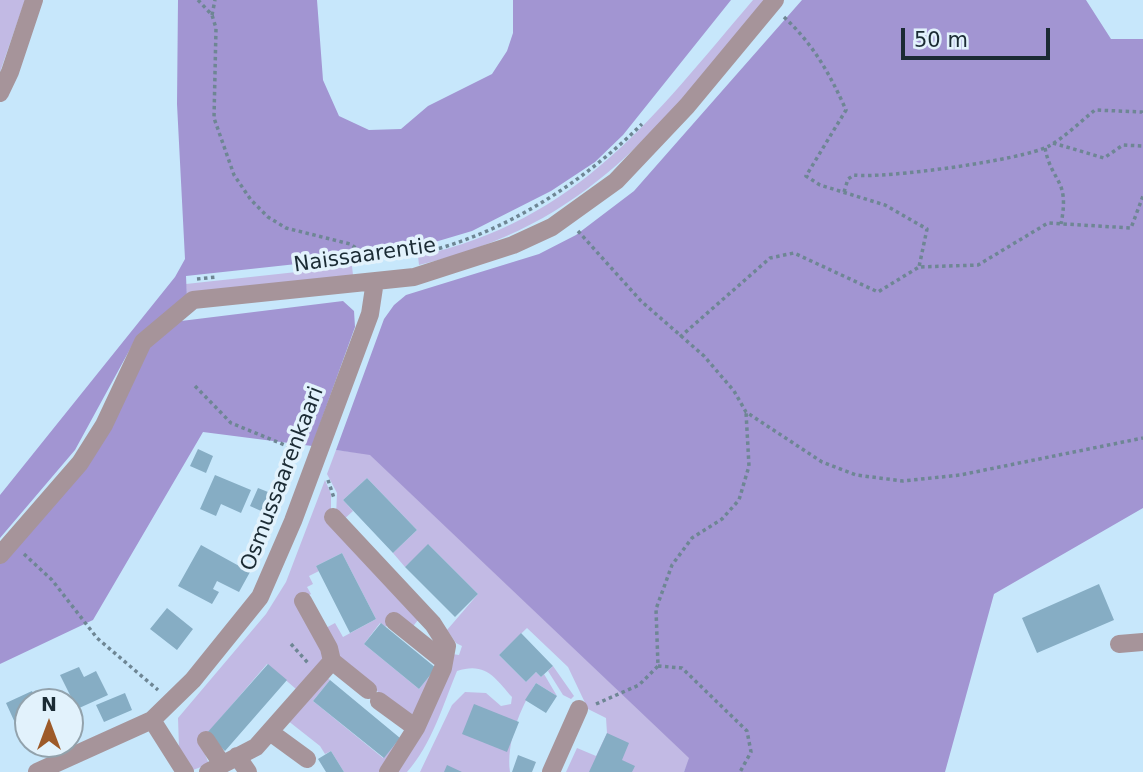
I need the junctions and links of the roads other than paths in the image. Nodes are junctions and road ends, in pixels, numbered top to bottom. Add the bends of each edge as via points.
1 (34, 0) edge
2 (778, 7) edge
3 (0, 93) edge
4 (371, 282) junction
5 (333, 517) road end
6 (6, 549) edge
7 (303, 601) dead end
8 (394, 621) dead end
9 (1143, 642) edge
10 (1119, 644) dead end
11 (444, 661) junction
12 (328, 666) junction
13 (579, 709) road end
14 (152, 720) junction
15 (416, 728) junction
16 (270, 732) junction
17 (206, 740) dead end
18 (307, 759) dead end
19 (222, 764) edge
20 (37, 772) edge
21 (185, 772) edge
22 (248, 772) edge
23 (388, 772) edge
24 (551, 772) edge

1 - 3 street
2 - 4 street, Naissaarentie via 616,181 552,227 434,272
4 - 6 street, Naissaarentie via 193,300 143,342 104,425 80,463
4 - 14 street, Osmussaarenkaari via 370,314 266,585 173,702
5 - 11 street via 442,635 447,646
7 - 12 street via 329,648
8 - 11 street
9 - 10 street
11 - 15 street
12 - 15 street
12 - 16 street
13 - 24 street
14 - 20 street, Osmussaarenkaari
14 - 21 street
15 - 23 street
16 - 18 street
16 - 19 street via 256,747
17 - 19 street
19 - 22 street

